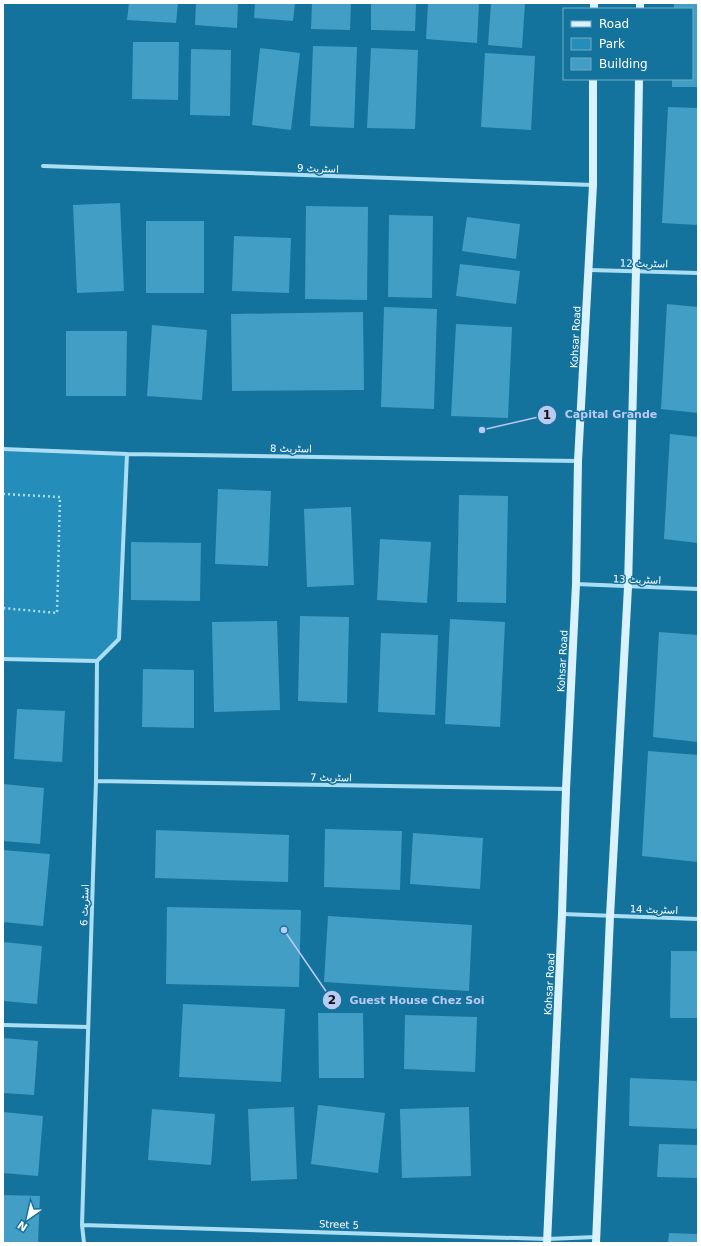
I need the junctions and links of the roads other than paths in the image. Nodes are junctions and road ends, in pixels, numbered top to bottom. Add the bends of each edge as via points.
1 (593, 80) edge
2 (639, 80) edge
3 (43, 166) dead end
4 (592, 185) junction
5 (589, 270) junction
6 (636, 271) junction
7 (698, 273) edge
8 (3, 448) edge
9 (127, 454) junction
10 (578, 461) junction
11 (576, 584) junction
12 (628, 587) junction
13 (698, 589) edge
14 (3, 659) edge
15 (96, 661) junction
16 (96, 781) junction
17 (566, 789) junction
18 (562, 914) junction
19 (610, 916) junction
20 (698, 919) edge
21 (3, 1025) edge
22 (88, 1027) junction
23 (82, 1225) junction
24 (596, 1240) edge
25 (547, 1241) edge
26 (84, 1243) edge

1 - 4 street, Kohsar Road
2 - 6 street
3 - 4 street, اسٹریٹ 9
4 - 5 street, Kohsar Road
5 - 6 street, اسٹریٹ 12
5 - 10 street, Kohsar Road
6 - 7 street, اسٹریٹ 12
6 - 12 street
8 - 9 street, اسٹریٹ 8
9 - 10 street, اسٹریٹ 8
9 - 15 street via 119,639
10 - 11 street, Kohsar Road
11 - 12 street, اسٹریٹ 13
11 - 17 street, Kohsar Road
12 - 13 street, اسٹریٹ 13
12 - 19 street
14 - 15 street
15 - 16 street, اسٹریٹ 6
16 - 17 street, اسٹریٹ 7
16 - 22 street, اسٹریٹ 6
17 - 18 street, Kohsar Road
18 - 19 street, اسٹریٹ 14
18 - 25 street, Kohsar Road
19 - 20 street, اسٹریٹ 14
19 - 24 street
21 - 22 street
22 - 23 street, اسٹریٹ 6
23 - 25 street, Street 5
23 - 26 street, اسٹریٹ 6
24 - 25 street, Street 5

